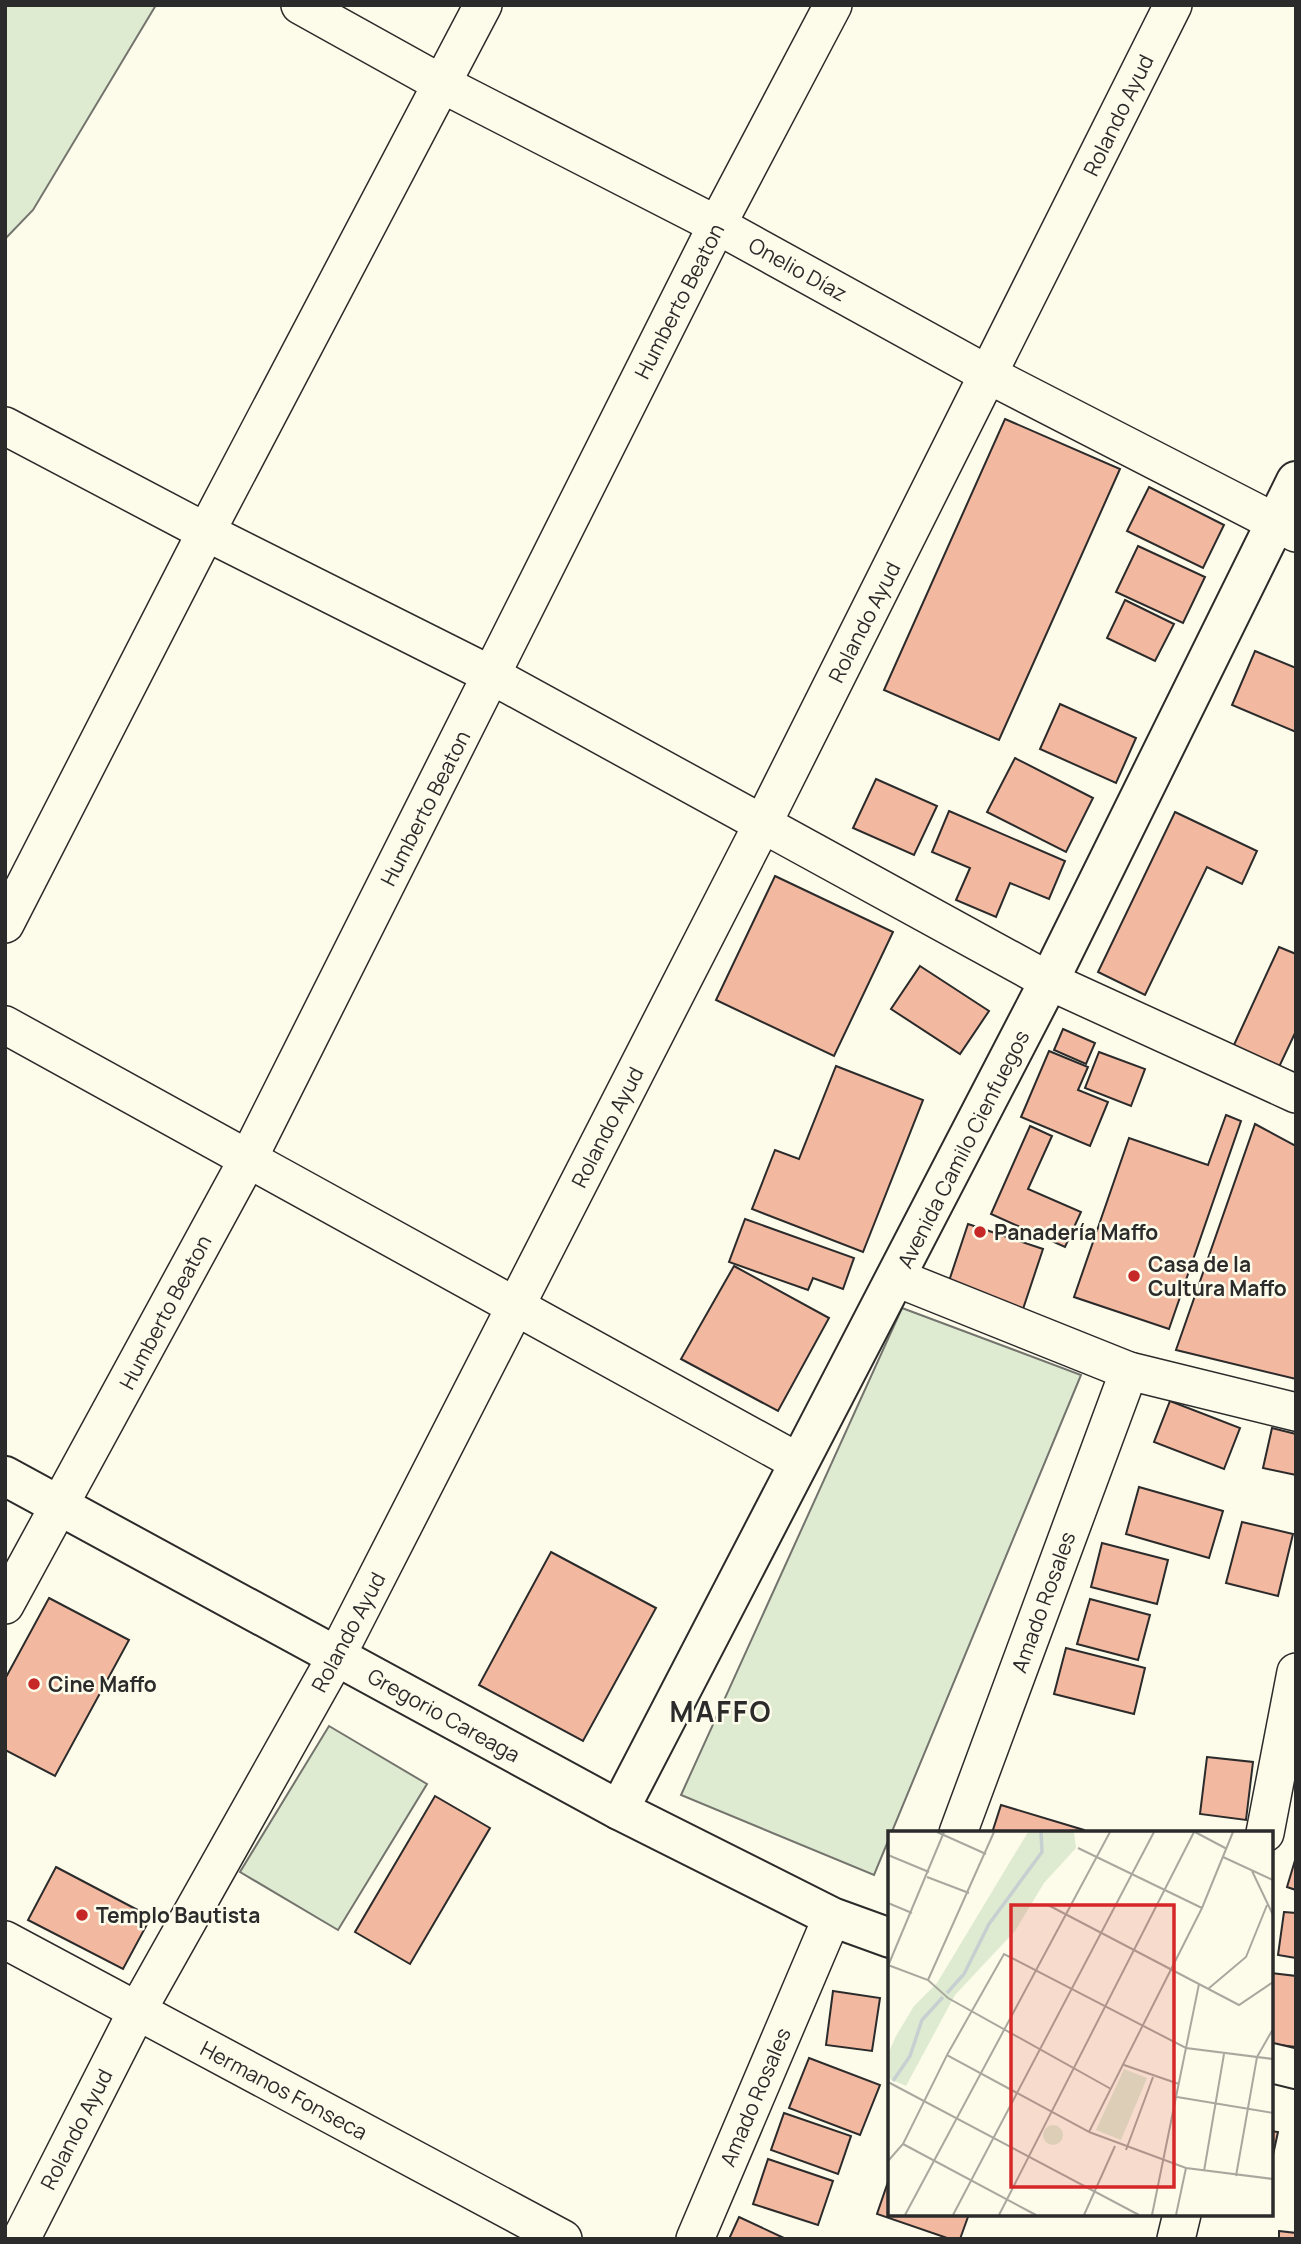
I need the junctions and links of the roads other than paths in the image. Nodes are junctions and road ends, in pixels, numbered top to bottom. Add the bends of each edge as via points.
1 (300, 5) edge
2 (483, 5) edge
3 (833, 5) edge
4 (1172, 5) edge
5 (442, 84) junction
6 (717, 225) junction
7 (989, 375) junction
8 (5, 426) edge
9 (1296, 481) edge
10 (1285, 528) edge
11 (206, 532) junction
12 (493, 676) junction
13 (763, 823) junction
14 (5, 924) edge
15 (1049, 981) junction
16 (5, 1025) edge
17 (1296, 1094) edge
18 (248, 1157) junction
19 (897, 1278) junction
20 (515, 1306) junction
21 (1129, 1371) junction
22 (1296, 1412) edge
23 (797, 1462) junction
24 (5, 1476) edge
25 (60, 1506) junction
26 (5, 1605) edge
27 (336, 1657) junction
28 (1296, 1672) edge
29 (619, 1810) junction
30 (959, 1831) edge
31 (1265, 1831) edge
32 (832, 1917) junction
33 (888, 1937) edge
34 (5, 1940) edge
35 (137, 2011) junction
36 (1273, 2063) edge
37 (1296, 2069) edge
38 (1182, 2216) edge
39 (20, 2239) edge
40 (563, 2239) edge
41 (695, 2239) edge
42 (1176, 2239) edge

1 - 5 street, Onelio Díaz
2 - 5 street
3 - 6 street, Humberto Beaton
4 - 7 street, Rolando Ayud
5 - 6 street, Onelio Díaz
5 - 11 street
6 - 7 street, Onelio Díaz
6 - 12 street, Humberto Beaton
7 - 10 street, Onelio Díaz
7 - 13 street, Rolando Ayud
8 - 11 street
9 - 10 main road, Avenida Camilo Cienfuegos
10 - 15 main road, Avenida Camilo Cienfuegos
11 - 12 street
11 - 14 street
12 - 13 street
12 - 18 street, Humberto Beaton
13 - 15 street
13 - 20 street, Rolando Ayud
15 - 17 street
15 - 19 main road, Avenida Camilo Cienfuegos
16 - 18 street
18 - 20 street
18 - 25 street, Humberto Beaton
19 - 21 street
19 - 23 main road, Avenida Camilo Cienfuegos
20 - 23 street
20 - 27 street, Rolando Ayud
21 - 22 street
21 - 30 street, Amado Rosales
23 - 29 main road, Avenida Camilo Cienfuegos
24 - 25 main road, Gregorio Careaga
25 - 26 street, Humberto Beaton
25 - 27 main road, Gregorio Careaga
27 - 29 main road, Gregorio Careaga
27 - 35 street, Rolando Ayud
28 - 31 street
29 - 32 main road, Gregorio Careaga
32 - 33 main road, Gregorio Careaga
32 - 41 street, Amado Rosales
34 - 35 street, Hermanos Fonseca
35 - 39 street, Rolando Ayud
35 - 40 street, Hermanos Fonseca
36 - 37 main road
38 - 42 street

